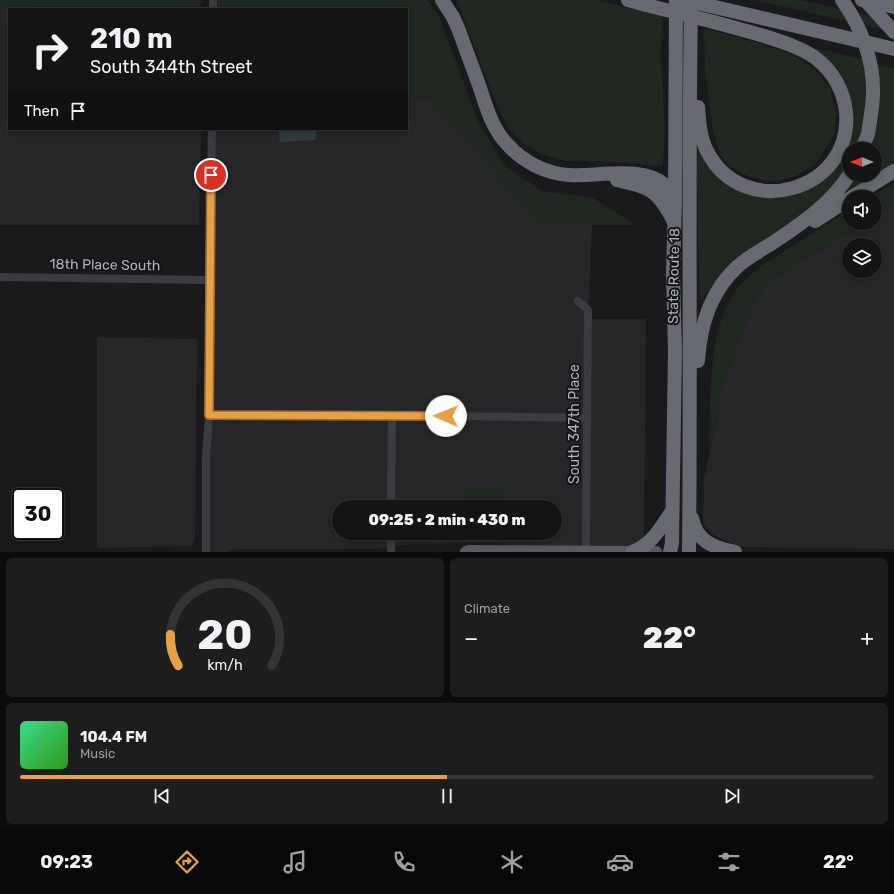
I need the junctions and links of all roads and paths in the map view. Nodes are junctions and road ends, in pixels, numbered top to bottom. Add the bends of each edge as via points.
1 (442, 0) edge
2 (628, 0) edge
3 (676, 0) edge
4 (683, 0) edge
5 (691, 0) edge
6 (842, 0) edge
7 (864, 0) edge
8 (894, 7) edge
9 (690, 31) junction
10 (894, 32) edge
11 (894, 49) edge
12 (212, 130) edge
13 (865, 142) edge
14 (894, 171) edge
15 (595, 175) junction
16 (845, 182) edge
17 (863, 190) edge
18 (675, 199) junction
19 (842, 203) edge
20 (675, 224) junction
21 (777, 240) junction
22 (0, 277) edge
23 (209, 280) junction
24 (578, 301) dead end
25 (209, 415) junction
26 (392, 415) junction
27 (587, 418) junction
28 (691, 423) junction
29 (391, 500) edge
30 (690, 506) junction
31 (672, 511) junction
32 (391, 540) edge
33 (206, 552) edge
34 (391, 552) edge
35 (466, 552) edge
36 (586, 552) edge
37 (633, 552) edge
38 (656, 552) edge
39 (670, 552) edge
40 (689, 552) edge
41 (735, 552) edge

1 - 15 highway via 458,28 492,120 508,146 526,161 546,170 569,175
2 - 9 highway, bridge via 764,36 800,49 818,60 838,84 845,104 846,126 841,147 830,165 808,182 775,192 746,188 723,173 707,152 700,131
3 - 18 highway, State Route 18
4 - 11 highway, bridge
5 - 9 highway, State Route 18
6 - 13 highway, bridge via 856,21 869,55 874,93
7 - 8 highway
7 - 10 highway, bridge
9 - 28 highway, State Route 18
12 - 23 street
14 - 17 highway
15 - 18 highway via 629,174 651,177 664,184
15 - 20 highway via 636,184 657,195
16 - 21 highway via 817,210
18 - 20 highway, State Route 18
19 - 21 highway
20 - 31 highway, State Route 18
21 - 28 highway via 737,267 711,303 701,332
22 - 23 street, 18th Place South
23 - 25 street
24 - 27 street, South 347th Place via 588,310
25 - 26 street
25 - 33 street via 206,458
26 - 27 street
26 - 29 street
27 - 36 street, South 347th Place
28 - 30 highway, State Route 18
30 - 40 highway, State Route 18
30 - 41 highway via 693,524 701,538 716,547
31 - 37 highway via 647,544
31 - 39 highway, State Route 18
32 - 34 street
35 - 36 main road
36 - 37 main road
37 - 38 main road

